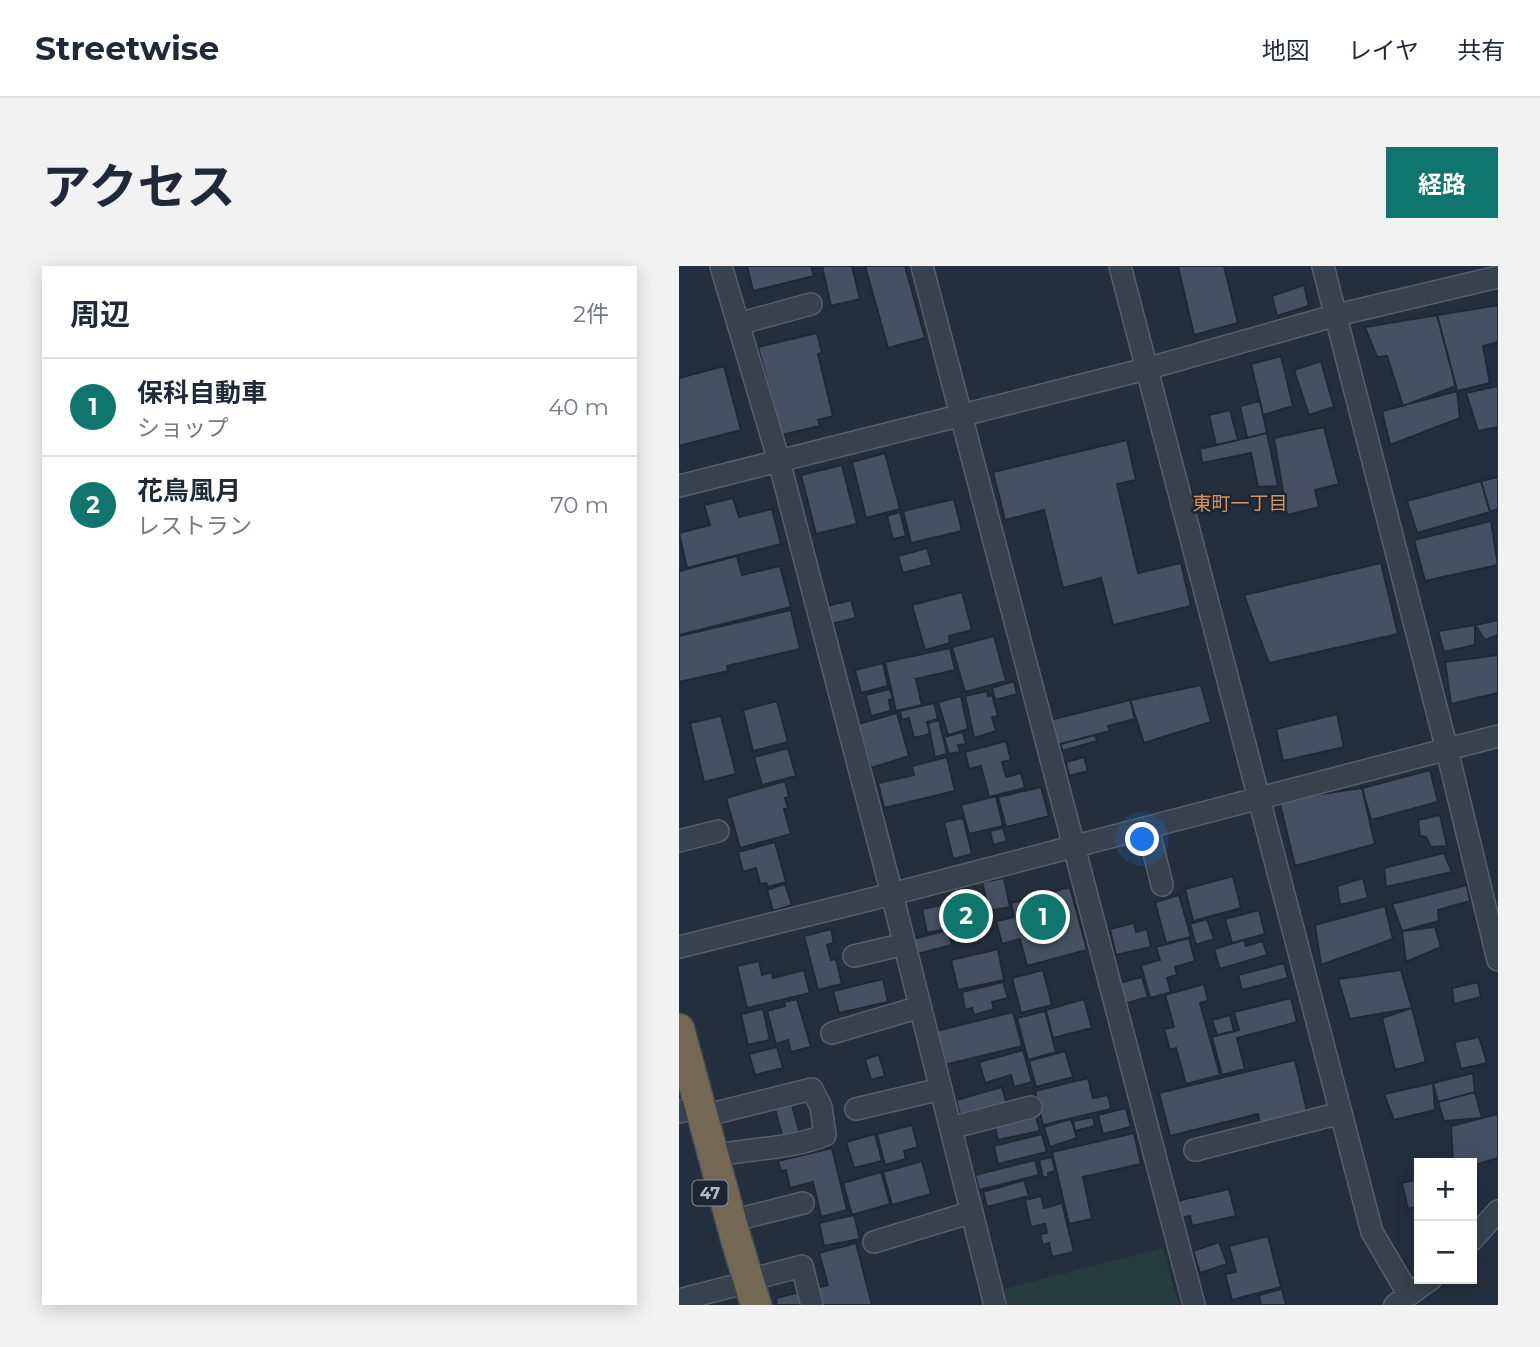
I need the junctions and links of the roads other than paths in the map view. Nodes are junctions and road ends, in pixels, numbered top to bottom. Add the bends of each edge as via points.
1 (721, 266) edge
2 (922, 266) edge
3 (1120, 266) edge
4 (1323, 266) edge
5 (1498, 277) edge
6 (811, 304) dead end
7 (1336, 315) junction
8 (738, 324) junction
9 (1146, 369) junction
10 (961, 415) junction
11 (779, 461) junction
12 (679, 486) edge
13 (1498, 736) edge
14 (1447, 750) junction
15 (1259, 799) junction
16 (1148, 828) junction
17 (718, 831) dead end
18 (679, 841) edge
19 (1074, 847) junction
20 (1162, 885) dead end
21 (893, 894) junction
22 (905, 944) junction
23 (679, 947) edge
24 (854, 956) dead end
25 (1498, 960) edge
26 (920, 1007) junction
27 (679, 1029) edge
28 (832, 1033) dead end
29 (941, 1089) junction
30 (687, 1105) edge
31 (1031, 1107) dead end
32 (856, 1109) dead end
33 (1341, 1113) junction
34 (951, 1128) junction
35 (1195, 1150) dead end
36 (714, 1156) junction
37 (803, 1203) dead end
38 (1498, 1211) edge
39 (972, 1212) junction
40 (731, 1221) junction
41 (1498, 1231) edge
42 (1477, 1234) edge
43 (874, 1242) dead end
44 (1477, 1246) edge
45 (1424, 1284) edge
46 (744, 1294) edge
47 (679, 1300) edge
48 (1402, 1300) edge
49 (812, 1305) edge
50 (995, 1305) edge
51 (1194, 1305) edge

1 - 8 street
2 - 10 street
3 - 9 street
4 - 7 street
5 - 7 street
6 - 8 street
7 - 9 street
7 - 14 street
8 - 11 street
9 - 10 street
9 - 15 street
10 - 11 street
10 - 19 street
11 - 12 street
11 - 21 street
13 - 14 street
14 - 15 street
14 - 25 street
15 - 16 street
15 - 33 street
16 - 19 street
16 - 20 street
17 - 18 street
19 - 21 street
19 - 51 street
21 - 22 street
21 - 23 street
22 - 24 street
22 - 26 street
26 - 28 street
26 - 29 street
27 - 30 highway, 47
29 - 32 street
29 - 34 street
30 - 36 highway, 47
30 - 36 street via 812,1089 825,1135
30 - 46 highway, 47 via 723,1239
31 - 34 street
33 - 35 street
33 - 48 street via 1371,1232
34 - 39 street
36 - 40 highway, 47
37 - 40 street
38 - 42 street
39 - 43 street
39 - 50 street
40 - 46 highway, 47
41 - 44 street
45 - 48 street
46 - 47 street
46 - 49 street via 802,1266

